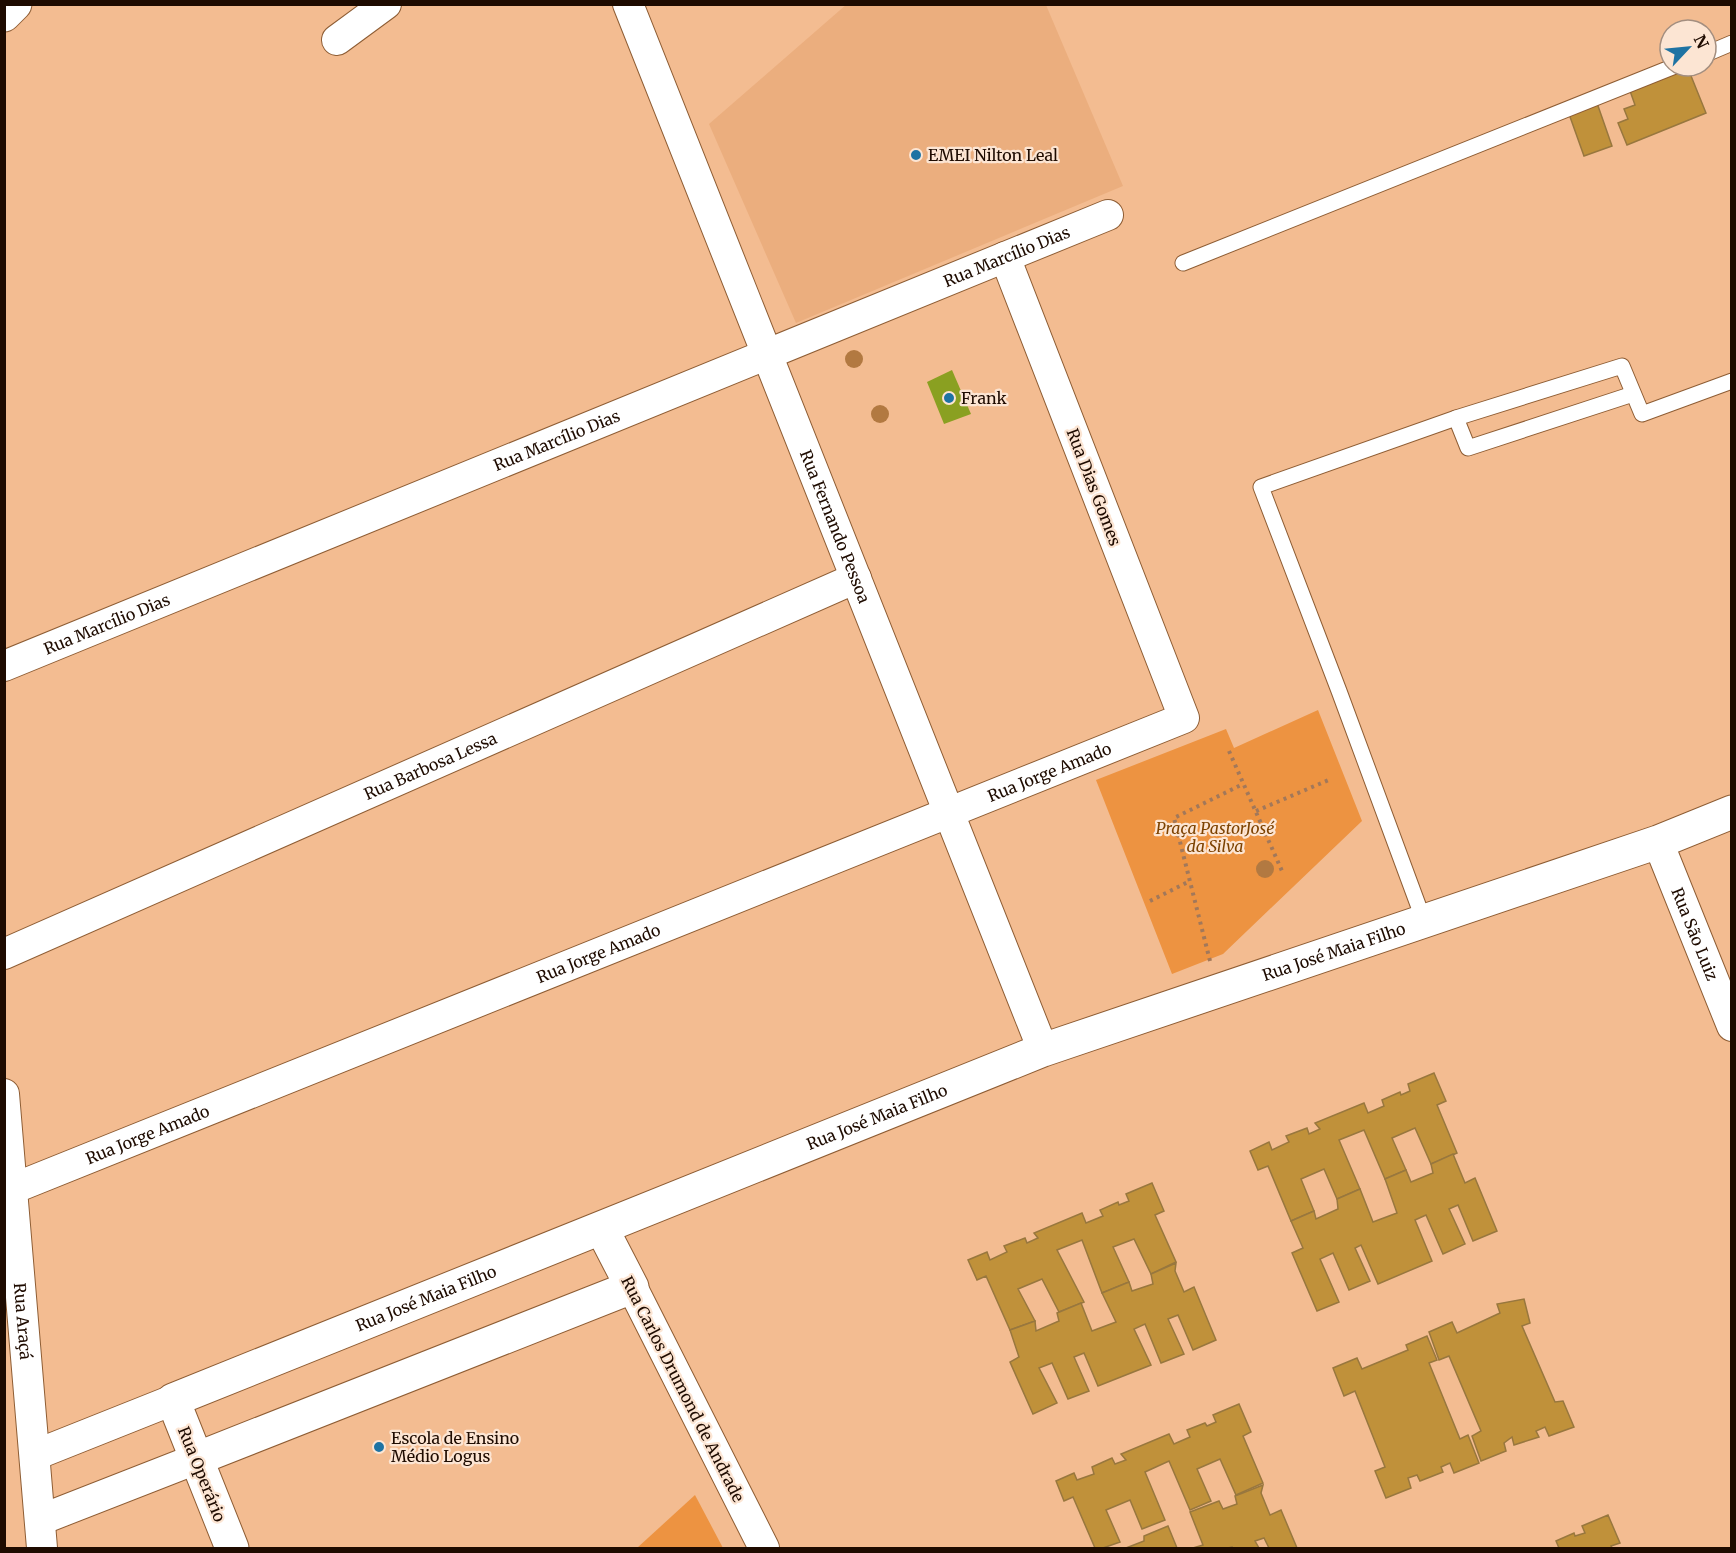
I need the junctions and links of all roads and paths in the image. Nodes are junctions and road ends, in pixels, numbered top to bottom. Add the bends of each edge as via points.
1 (15, 4) edge
2 (386, 4) edge
3 (628, 4) edge
4 (4, 15) edge
5 (337, 40) dead end
6 (1658, 73) edge
7 (1108, 215) dead end
8 (1005, 257) junction
9 (1183, 263) dead end
10 (768, 354) junction
11 (1731, 381) edge
12 (1633, 394) junction
13 (1456, 418) junction
14 (856, 578) junction
15 (4, 666) edge
16 (1184, 718) joint
17 (1229, 751) dead end
18 (1331, 779) dead end
19 (1243, 784) junction
20 (1256, 811) junction
21 (950, 812) junction
22 (1731, 812) edge
23 (1658, 842) junction
24 (1282, 871) dead end
25 (1190, 882) junction
26 (1150, 901) dead end
27 (1424, 921) junction
28 (4, 954) edge
29 (1217, 991) junction
30 (1731, 1026) edge
31 (1043, 1050) junction
32 (4, 1094) edge
33 (12, 1189) junction
34 (602, 1229) junction
35 (632, 1287) junction
36 (173, 1400) junction
37 (35, 1455) junction
38 (196, 1459) junction
39 (41, 1534) edge
40 (232, 1548) edge
41 (764, 1548) edge

1 - 4 street
2 - 5 street
3 - 10 street, Rua Fernando Pessoa
6 - 9 lane
7 - 8 street, Rua Marcílio Dias
8 - 10 street, Rua Marcílio Dias
8 - 16 street, Rua Dias Gomes
10 - 14 street, Rua Fernando Pessoa
10 - 15 street, Rua Marcílio Dias
11 - 12 lane via 1642,414
12 - 13 lane via 1622,366
12 - 13 lane via 1468,448
13 - 27 lane via 1261,487
14 - 21 street, Rua Fernando Pessoa
14 - 28 street, Rua Barbosa Lessa
16 - 21 street, Rua Jorge Amado
17 - 19 path
18 - 20 path
19 - 20 path
19 - 25 path via 1174,818
20 - 24 path
21 - 31 street, Rua Fernando Pessoa
21 - 33 street, Rua Jorge Amado
22 - 23 street, Rua José Maia Filho
23 - 27 street, Rua José Maia Filho
23 - 30 street, Rua São Luiz
25 - 26 path
25 - 29 path
27 - 29 street, Rua José Maia Filho
29 - 31 street, Rua José Maia Filho
31 - 34 street, Rua José Maia Filho
32 - 33 street, Rua Araçá
33 - 37 street, Rua Araçá
34 - 35 street, Rua Carlos Drumond de Andrade
34 - 36 street, Rua José Maia Filho
35 - 38 street
35 - 41 street, Rua Carlos Drumond de Andrade
36 - 37 street, Rua José Maia Filho
36 - 38 street, Rua Operário
37 - 39 street, Rua Araçá
38 - 39 street
38 - 40 street, Rua Operário

